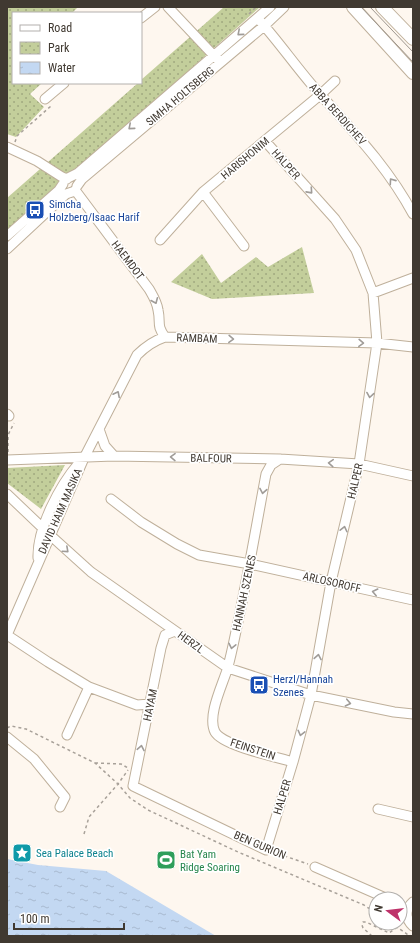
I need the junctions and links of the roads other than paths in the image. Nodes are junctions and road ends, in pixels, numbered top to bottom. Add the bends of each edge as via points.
1 (155, 7) edge
2 (168, 7) edge
3 (270, 7) edge
4 (284, 7) edge
5 (353, 7) edge
6 (382, 7) edge
7 (142, 17) edge
8 (257, 18) junction
9 (264, 26) junction
10 (413, 39) edge
11 (217, 59) junction
12 (413, 73) edge
13 (335, 80) dead end
14 (63, 84) edge
15 (320, 95) junction
16 (45, 99) road end
17 (265, 141) junction
18 (10, 148) edge
19 (65, 180) junction
20 (75, 189) junction
21 (203, 192) junction
22 (413, 214) edge
23 (7, 236) edge
24 (160, 240) dead end
25 (244, 246) dead end
26 (7, 249) edge
27 (413, 278) edge
28 (373, 293) junction
29 (165, 338) junction
30 (377, 343) junction
31 (413, 347) edge
32 (99, 429) junction
33 (114, 456) junction
34 (84, 458) junction
35 (280, 459) junction
36 (8, 460) edge
37 (359, 464) junction
38 (413, 476) edge
39 (7, 494) edge
40 (111, 499) dead end
41 (43, 528) junction
42 (50, 535) junction
43 (38, 562) junction
44 (250, 564) junction
45 (332, 582) junction
46 (413, 600) edge
47 (175, 631) junction
48 (7, 635) edge
49 (228, 668) junction
50 (89, 687) junction
51 (311, 695) junction
52 (150, 704) junction
53 (413, 714) edge
54 (215, 732) joint
55 (67, 735) dead end
56 (7, 737) edge
57 (293, 762) junction
58 (133, 786) joint
59 (60, 807) dead end
60 (378, 809) dead end
61 (413, 817) edge
62 (266, 850) joint
63 (315, 867) road end
64 (370, 891) edge

1 - 7 street
2 - 11 street
3 - 8 street, SIMHA HOLTSBERG
4 - 9 street, SIMHA HOLTSBERG
5 - 12 main road
6 - 10 main road
8 - 9 street, ABBA BERDICHEV
8 -> 11 street, SIMHA HOLTSBERG
9 - 11 street, SIMHA HOLTSBERG
9 - 15 street, ABBA BERDICHEV
11 -> 19 street, SIMHA HOLTSBERG via 78,173
11 - 20 street, SIMHA HOLTSBERG via 82,179
13 - 15 street, HARISHONIM
14 - 16 street
15 - 17 street, HARISHONIM
22 -> 15 street, ABBA BERDICHEV via 373,153
17 - 21 street, HARISHONIM
17 -> 28 street, HALPER via 335,219 356,250
18 - 19 street via 37,161
19 - 20 street, HAEMDOT via 65,190
19 - 23 street, SIMHA HOLTSBERG via 59,190
20 - 26 street, SIMHA HOLTSBERG via 66,194
20 -> 29 street, HAEMDOT via 149,289 156,301 159,327
21 - 24 street, HARISHONIM
21 - 25 street
27 - 28 street
28 - 30 street, HALPER
29 -> 30 street, RAMBAM
32 -> 29 street, RAMBAM via 137,355 146,346
30 - 31 street, RAMBAM
30 -> 37 street, HALPER
32 - 33 street via 105,446
32 - 34 street, RAMBAM
33 - 34 street, BALFOUR
35 -> 33 street, BALFOUR
34 - 36 street, BALFOUR
34 - 41 street, DAVID HAIM MASIKA via 62,486
34 - 42 street, DAVID HAIM MASIKA
37 -> 35 street, BALFOUR
35 -> 44 street, HANNAH SZENES via 271,465 266,474
37 - 38 street, BALFOUR
45 -> 37 street, HALPER
39 - 41 street, HERZL
40 - 44 street, ARLOSOROFF via 141,522 199,555
41 - 42 street, HERZL
41 - 43 street, DAVID HAIM MASIKA
42 - 43 street, DAVID HAIM MASIKA
42 -> 47 street, HERZL via 91,572
43 - 48 street, DAVID HAIM MASIKA
44 - 45 street, ARLOSOROFF
44 -> 49 street, HANNAH SZENES
46 -> 45 street, ARLOSOROFF
51 -> 45 street, HALPER
47 - 49 street, HERZL
47 - 52 street, HAYAM via 165,635
48 - 50 street
49 - 51 street, HERZL
49 - 54 street, HANNAH SZENES via 214,710
50 - 52 street via 137,705
50 - 55 street
51 -> 53 street, HERZL
51 -> 57 street, HALPER
58 -> 52 street, HAYAM
54 - 57 street, FEINSTEIN via 234,744
56 - 59 street via 34,759 65,797
57 - 62 street, HALPER
58 - 62 street, BEN GURION
60 - 61 street
63 - 64 street

